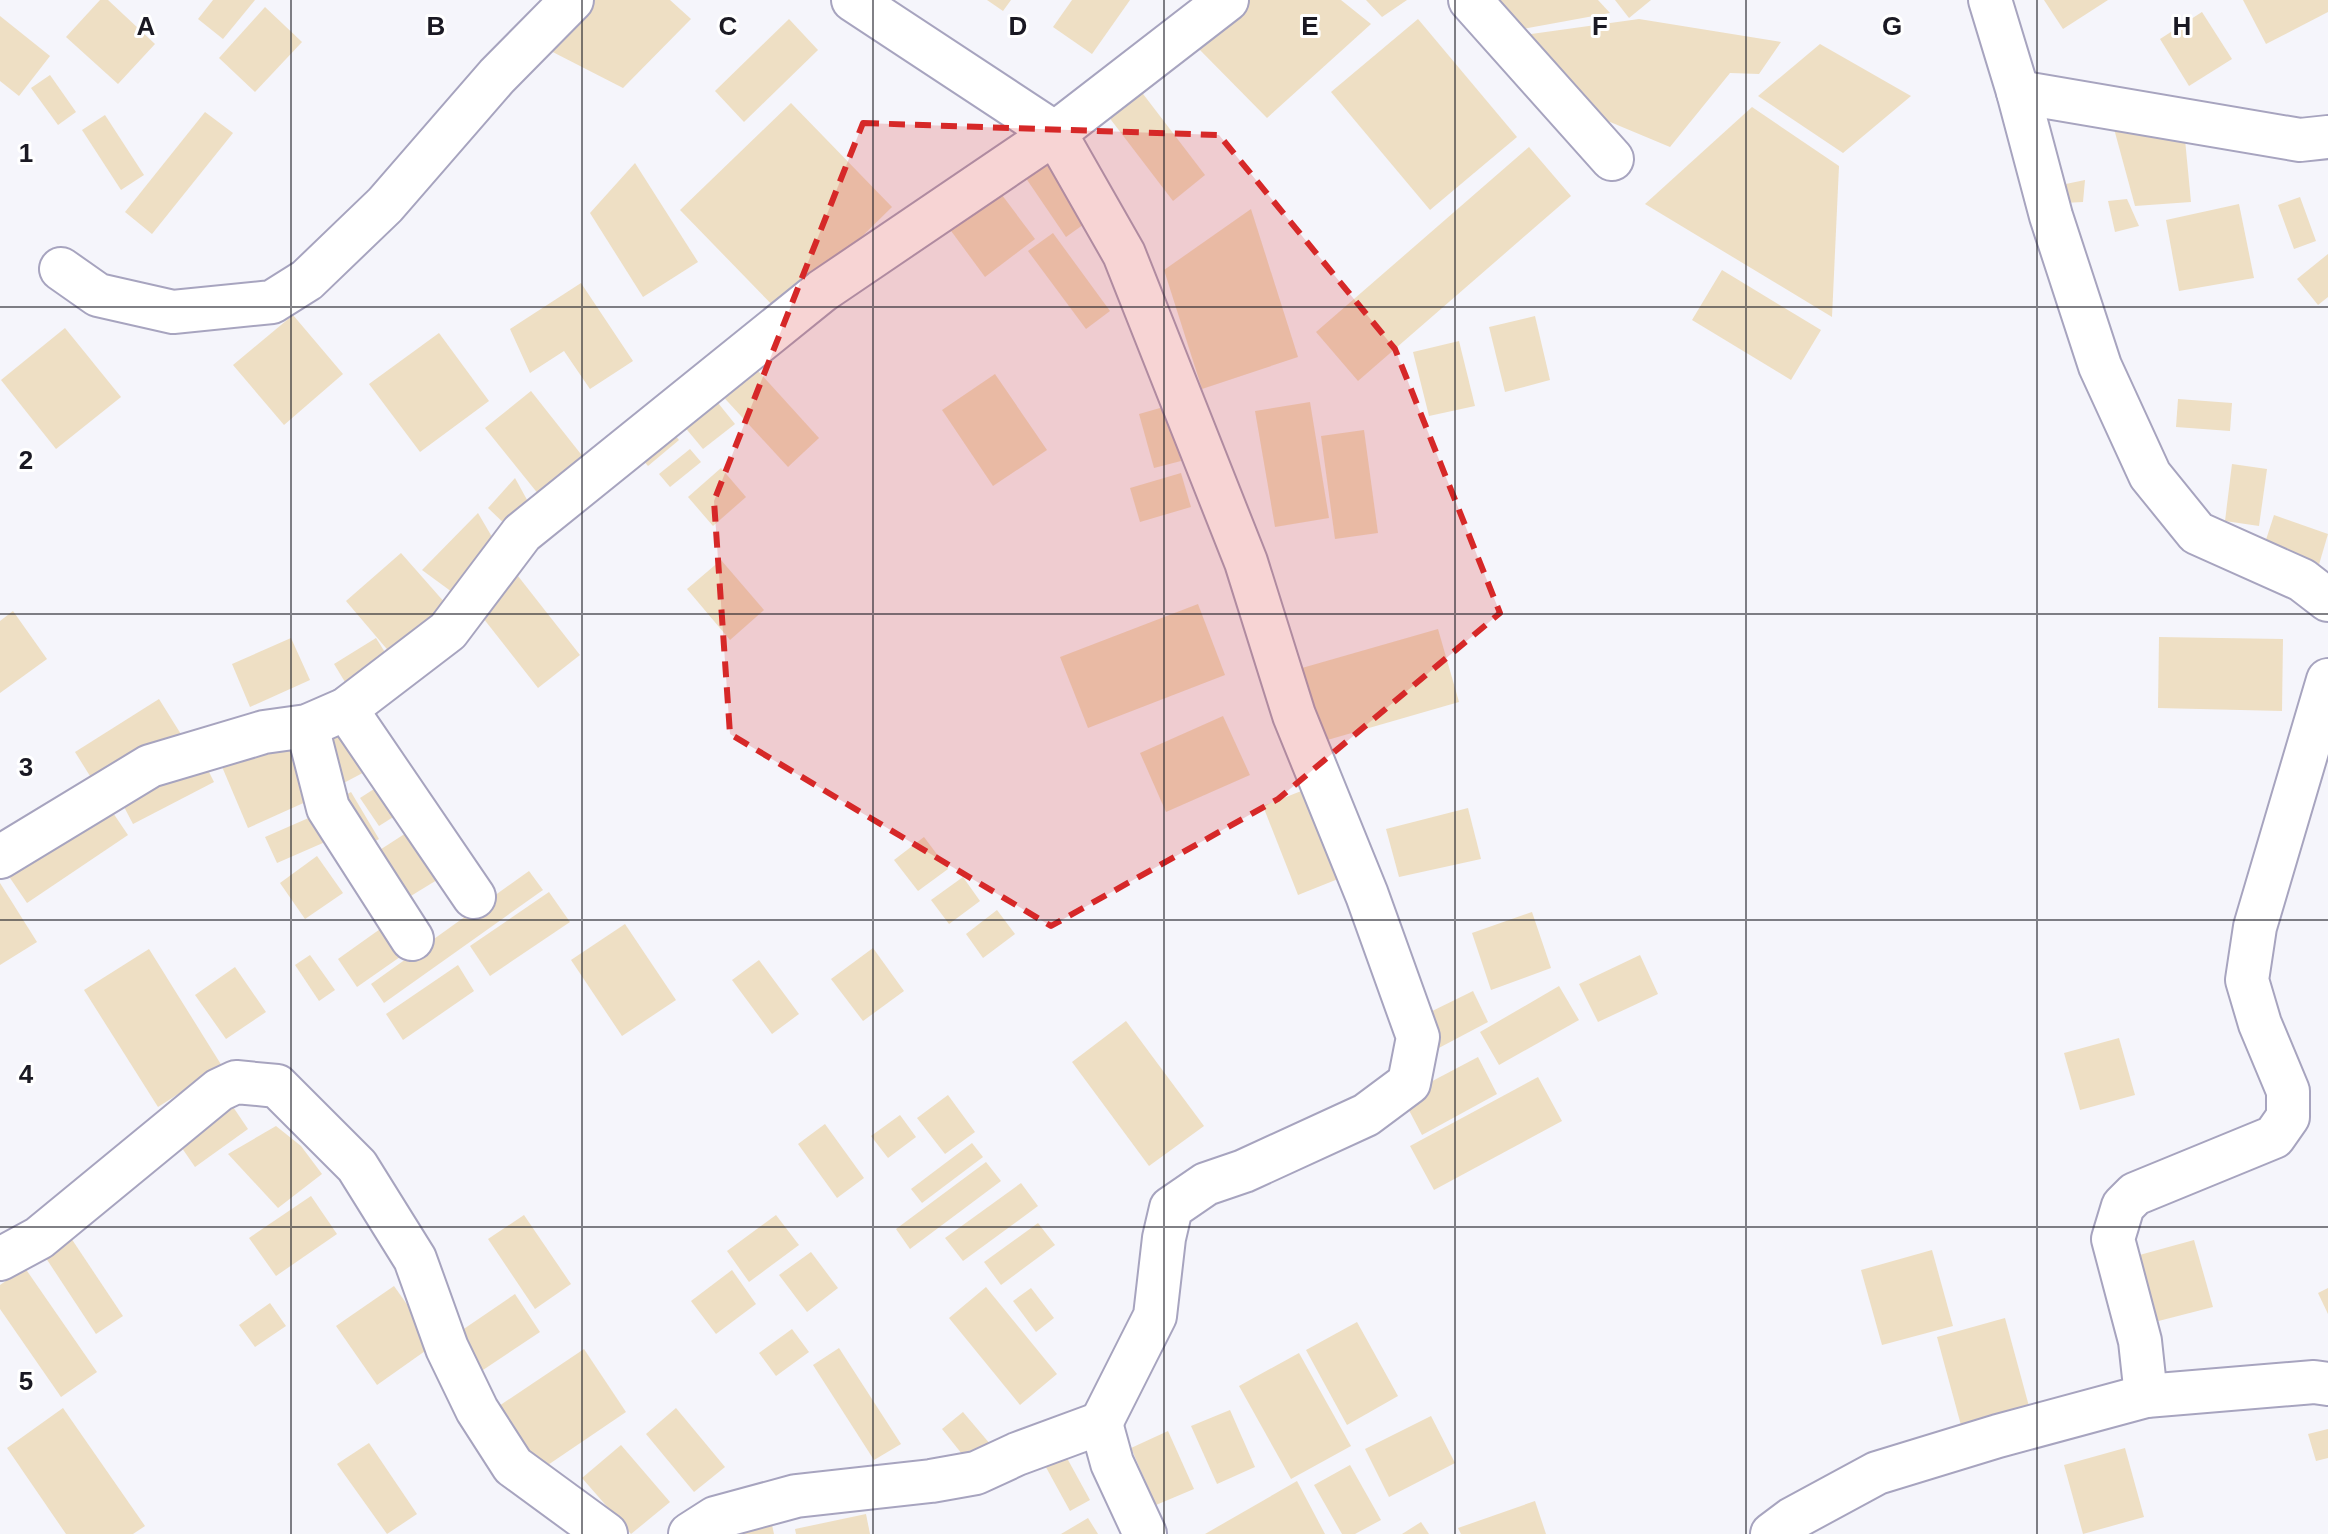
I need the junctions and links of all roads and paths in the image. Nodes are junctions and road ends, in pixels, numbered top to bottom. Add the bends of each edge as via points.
1 (572, 0) edge
2 (853, 0) edge
3 (1227, 0) edge
4 (1470, 0) edge
5 (1990, 0) edge
6 (2018, 92) junction
7 (1055, 133) junction
8 (2328, 137) edge
9 (1612, 159) dead end
10 (61, 269) dead end
11 (2328, 600) edge
12 (2328, 680) edge
13 (346, 709) junction
14 (307, 726) junction
15 (0, 857) edge
16 (474, 897) dead end
17 (412, 939) dead end
18 (0, 1259) edge
19 (2328, 1384) edge
20 (2146, 1396) junction
21 (1101, 1423) junction
22 (606, 1534) edge
23 (690, 1534) edge
24 (1145, 1534) edge
25 (1772, 1534) edge

1 - 10 street via 497,76 385,205 307,280 272,302 173,312 98,295
2 - 7 street
3 - 7 street
4 - 9 street
5 - 6 street
6 - 8 street via 2300,140
6 - 11 street via 2100,366 2150,475 2197,533 2302,580
7 - 13 street via 822,291 522,533 448,631
7 - 21 street via 1124,254 1147,308 1246,562 1294,715 1418,1037 1409,1083 1366,1115 1206,1184 1171,1208 1155,1316
12 - 20 street via 2255,927 2247,980 2288,1091 2288,1117 2274,1137 2135,1194 2123,1206 2113,1239 2140,1341
13 - 14 street
13 - 16 street
14 - 15 street via 264,732 150,766
14 - 17 street via 328,808
18 - 22 street via 39,1238 219,1090 236,1082 277,1086 357,1166 415,1259 447,1348 477,1410 513,1466
19 - 20 street
20 - 25 street via 1877,1473
21 - 23 street via 976,1473 796,1496 715,1518
21 - 24 street via 1112,1463

